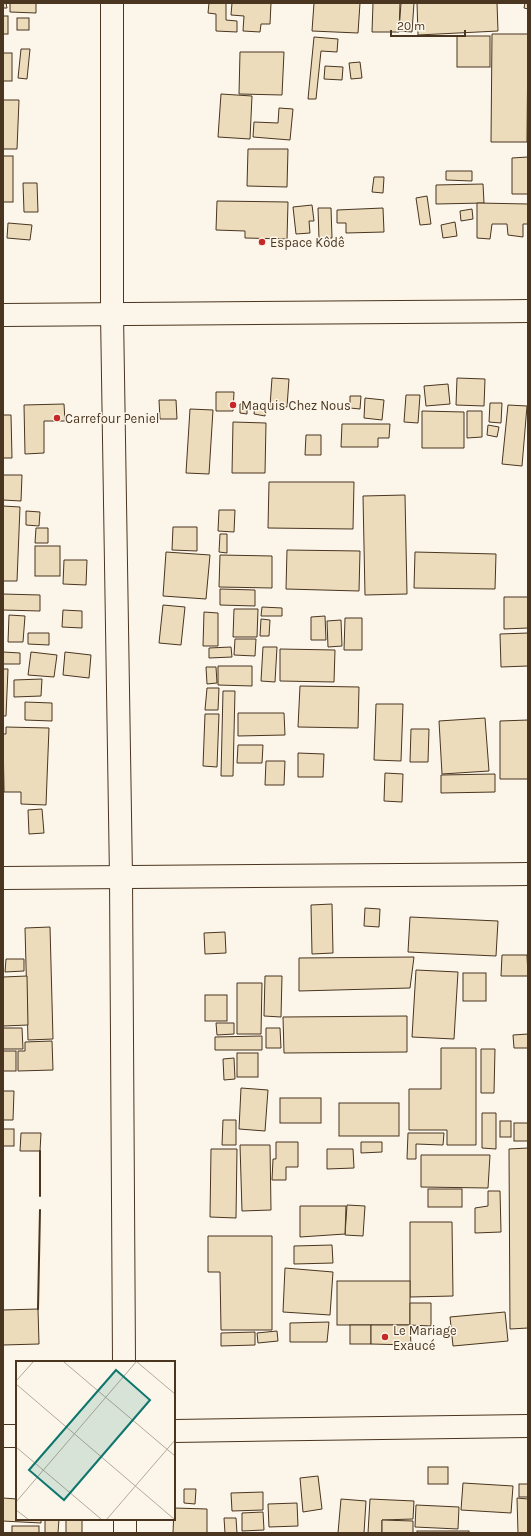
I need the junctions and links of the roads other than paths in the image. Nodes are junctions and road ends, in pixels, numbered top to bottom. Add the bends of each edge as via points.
1 (112, 3) edge
2 (528, 312) edge
3 (112, 314) junction
4 (3, 315) edge
5 (528, 874) edge
6 (121, 877) junction
7 (3, 878) edge
8 (124, 1361) edge
9 (528, 1426) edge
10 (175, 1431) edge
11 (3, 1436) edge
12 (16, 1436) edge
13 (125, 1520) edge
14 (125, 1533) edge

1 - 3 street
2 - 3 street
3 - 4 street
3 - 6 street
5 - 6 street
6 - 7 street
6 - 8 street
9 - 10 street
11 - 12 street
13 - 14 street

